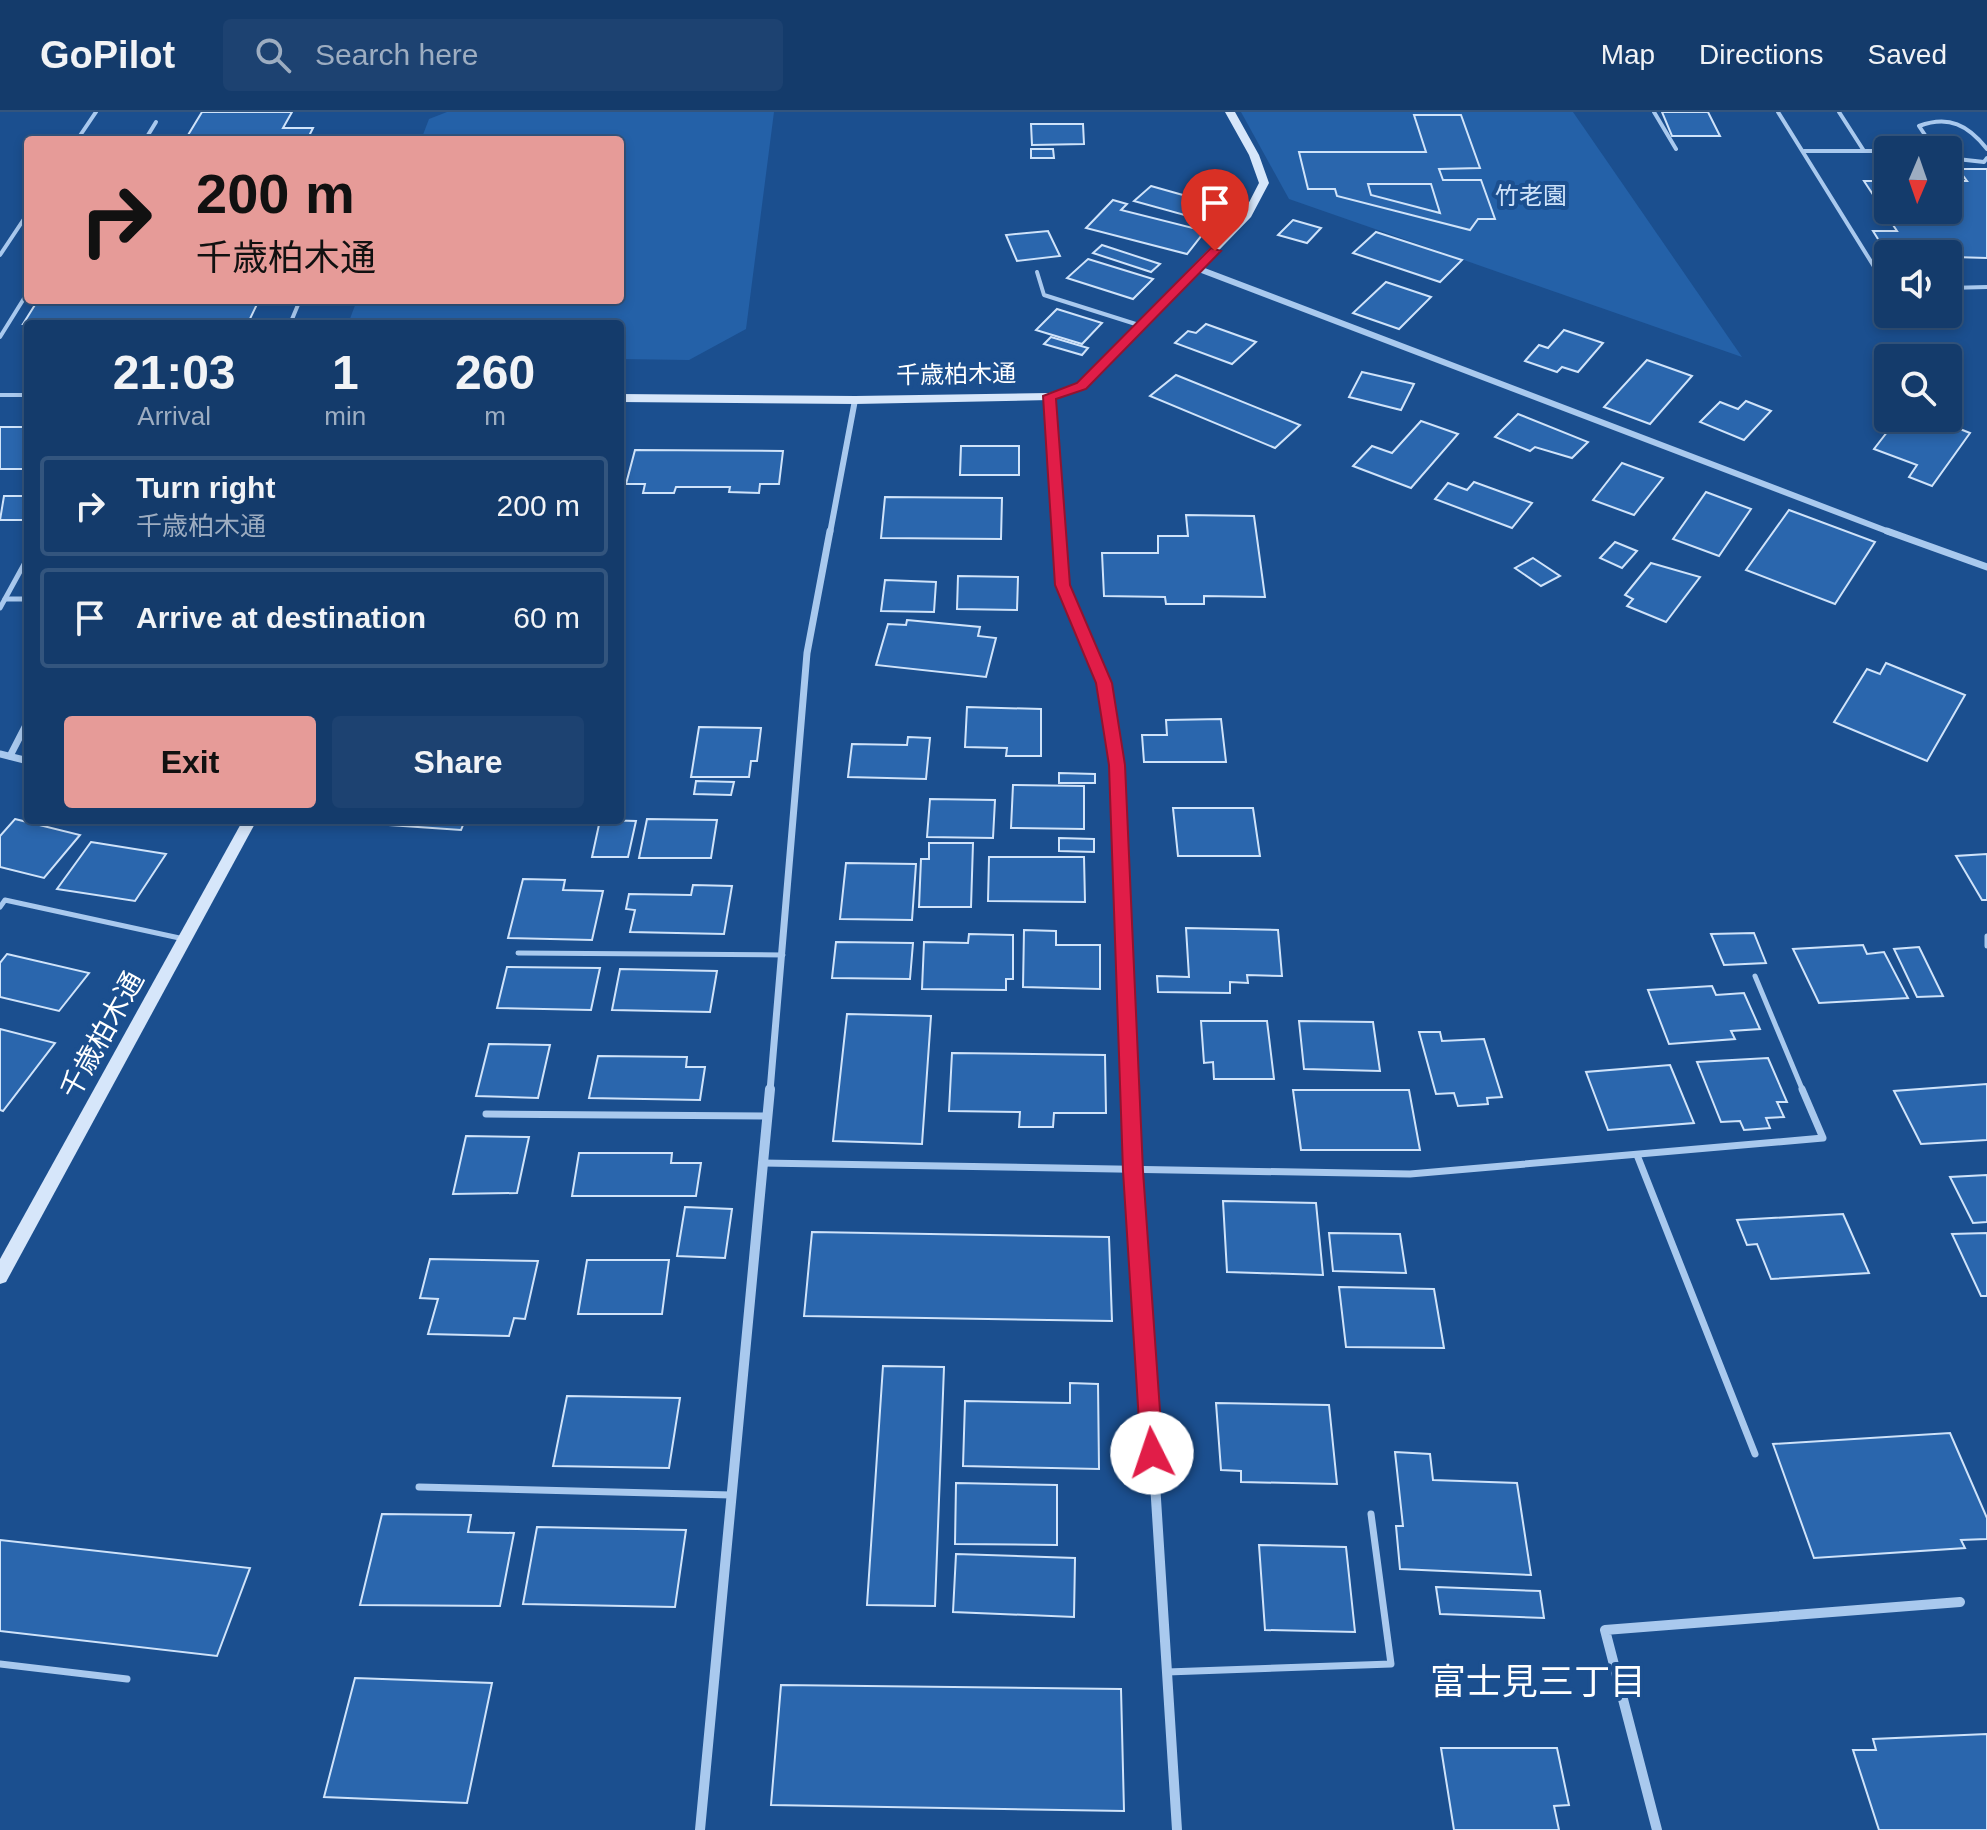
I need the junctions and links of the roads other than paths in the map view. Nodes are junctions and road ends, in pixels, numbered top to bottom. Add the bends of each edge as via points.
1 (96, 112) edge
2 (1230, 112) edge
3 (1654, 112) edge
4 (1778, 112) edge
5 (1839, 112) edge
6 (1933, 112) edge
7 (1939, 121) junction
8 (156, 122) dead end
9 (80, 136) edge
10 (147, 136) edge
11 (1926, 136) edge
12 (1676, 149) dead end
13 (1987, 149) edge
14 (1804, 151) junction
15 (1864, 151) junction
16 (1874, 151) edge
17 (1987, 158) edge
18 (1962, 160) edge
19 (24, 219) edge
20 (0, 255) edge
21 (1874, 266) edge
22 (1199, 269) junction
23 (1037, 272) dead end
24 (1987, 287) edge
25 (1962, 288) edge
26 (24, 298) edge
27 (1142, 326) junction
28 (0, 337) edge
29 (0, 395) edge
30 (24, 395) edge
31 (1050, 396) junction
32 (624, 398) edge
33 (855, 400) junction
34 (24, 564) edge
35 (1987, 567) edge
36 (5, 599) junction
37 (24, 599) edge
38 (0, 608) edge
39 (24, 729) edge
40 (0, 754) edge
41 (10, 756) junction
42 (24, 760) edge
43 (248, 824) edge
44 (0, 907) edge
45 (1987, 936) edge
46 (184, 939) junction
47 (1987, 946) edge
48 (518, 953) dead end
49 (783, 955) junction
50 (1755, 976) dead end
51 (486, 1114) dead end
52 (766, 1116) junction
53 (1637, 1155) junction
54 (762, 1163) junction
55 (1133, 1171) junction
56 (0, 1276) edge
57 (1755, 1454) dead end
58 (419, 1487) dead end
59 (731, 1495) junction
60 (1371, 1514) dead end
61 (1960, 1602) dead end
62 (0, 1664) edge
63 (1166, 1672) junction
64 (127, 1679) dead end
65 (700, 1830) edge
66 (1177, 1830) edge
67 (1657, 1830) edge

1 - 9 lane
2 - 22 street, 千歳柏木通 via 1264,183 1247,215
3 - 12 lane
4 - 14 lane
5 - 15 lane
6 - 7 lane
7 - 11 lane via 1919,126
7 - 13 lane via 1971,128
8 - 10 lane
14 - 15 lane
14 - 21 lane
15 - 16 lane
17 - 18 lane
19 - 20 lane
22 - 27 street, 千歳柏木通
22 - 35 street
23 - 27 lane via 1044,295
24 - 25 lane
26 - 28 lane
27 - 31 street, 千歳柏木通 via 1082,386
29 - 30 lane
31 - 33 street, 千歳柏木通
31 - 55 street via 1062,585 1104,683 1117,765
32 - 33 street, 千歳柏木通
33 - 49 street via 807,653
34 - 36 lane
36 - 37 lane
36 - 38 lane
39 - 41 street
40 - 41 street
41 - 42 street
43 - 46 street, 千歳柏木通
44 - 46 lane via 5,900
45 - 47 lane
46 - 56 street, 千歳柏木通
48 - 49 lane
49 - 52 street
50 - 53 lane via 1823,1138
51 - 52 lane
52 - 54 street
53 - 55 lane via 1410,1174
53 - 57 lane
54 - 55 lane
54 - 59 street
55 - 63 street
58 - 59 lane
59 - 65 street
60 - 63 lane via 1391,1664
61 - 67 street via 1605,1630
62 - 64 lane
63 - 66 street

